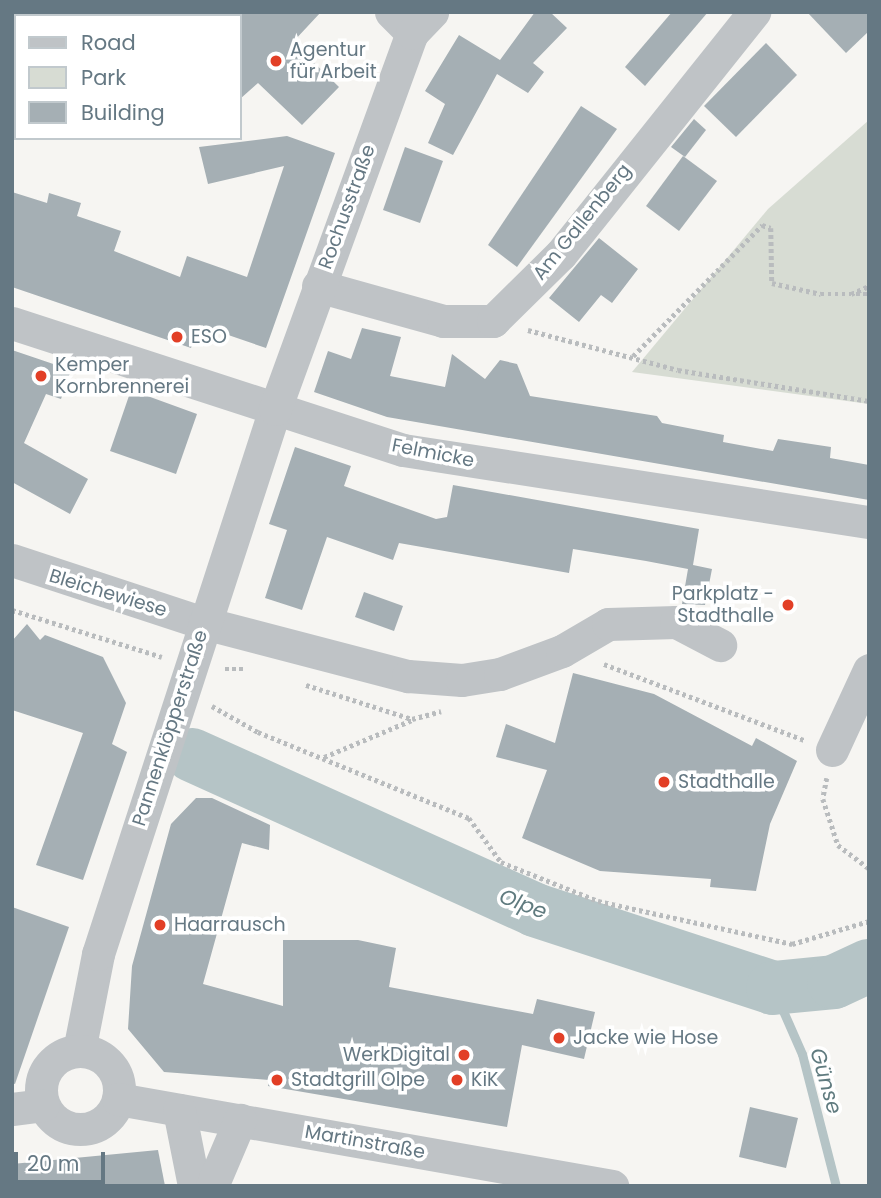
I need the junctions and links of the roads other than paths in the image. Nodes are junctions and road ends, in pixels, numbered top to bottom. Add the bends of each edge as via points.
1 (754, 12) edge
2 (412, 19) edge
3 (318, 286) junction
4 (12, 323) edge
5 (275, 409) junction
6 (869, 522) edge
7 (12, 560) edge
8 (204, 623) junction
9 (720, 645) dead end
10 (869, 670) edge
11 (832, 750) road end
12 (79, 1051) junction
13 (118, 1099) junction
14 (28, 1107) edge
15 (179, 1110) junction
16 (240, 1120) junction
17 (194, 1186) edge
18 (212, 1186) edge
19 (612, 1186) edge

1 - 3 street, Am Gallenberg via 561,254 493,321 443,321
2 - 3 street, Rochusstraße
3 - 5 street, Rochusstraße
4 - 5 street, Felmicke
5 - 6 street, Felmicke via 403,450
5 - 8 street, Pannenklöpperstraße
7 - 8 street, Bleichewiese
8 - 9 street, Bleichewiese via 408,676 462,680 562,651 608,624 676,622
8 - 12 street, Pannenklöpperstraße via 176,670 98,954
10 - 11 street
12 - 13 street via 107,1062 115,1073
12 - 14 street via 49,1066
13 - 14 street via 101,1124 78,1130
13 - 15 street, Martinstraße
15 - 16 street, Martinstraße
15 - 17 street
16 - 18 street
16 - 19 street, Martinstraße

